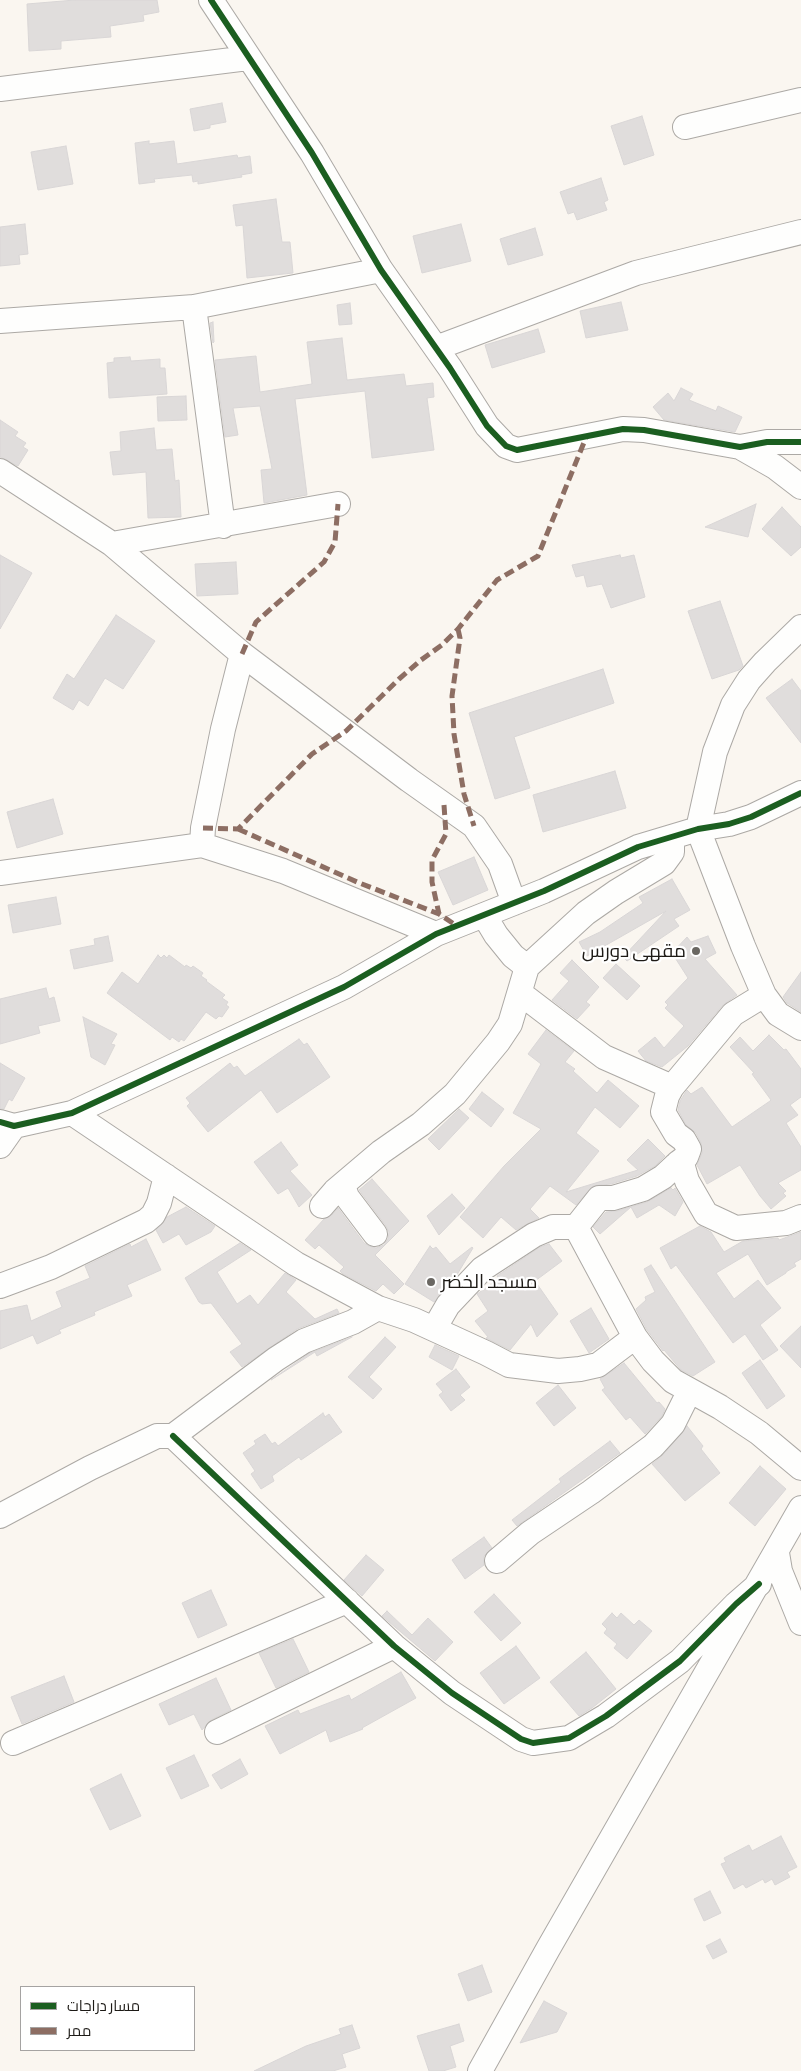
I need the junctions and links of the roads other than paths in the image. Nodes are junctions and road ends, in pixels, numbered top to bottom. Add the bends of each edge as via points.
1 (211, 0) edge
2 (248, 58) junction
3 (0, 89) edge
4 (801, 100) edge
5 (685, 127) dead end
6 (801, 232) edge
7 (381, 270) junction
8 (194, 307) junction
9 (0, 321) edge
10 (436, 348) junction
11 (801, 442) edge
12 (740, 447) junction
13 (0, 470) edge
14 (801, 487) edge
15 (338, 504) dead end
16 (223, 526) junction
17 (112, 544) junction
18 (801, 628) edge
19 (242, 654) junction
20 (801, 793) edge
21 (698, 829) junction
22 (668, 838) junction
23 (202, 845) junction
24 (0, 873) edge
25 (514, 902) junction
26 (484, 915) junction
27 (436, 934) junction
28 (527, 967) junction
29 (520, 993) junction
30 (764, 994) junction
31 (801, 1028) edge
32 (672, 1087) junction
33 (72, 1112) junction
34 (7, 1124) edge
35 (0, 1146) edge
36 (678, 1163) junction
37 (166, 1176) junction
38 (343, 1186) junction
39 (322, 1206) dead end
40 (801, 1217) edge
41 (576, 1227) junction
42 (375, 1234) dead end
43 (0, 1286) edge
44 (378, 1308) junction
45 (434, 1329) junction
46 (635, 1337) junction
47 (689, 1392) junction
48 (173, 1436) junction
49 (801, 1468) edge
50 (801, 1508) edge
51 (0, 1516) edge
52 (777, 1553) junction
53 (497, 1561) dead end
54 (759, 1584) junction
55 (347, 1601) junction
56 (801, 1623) edge
57 (394, 1646) junction
58 (217, 1732) dead end
59 (13, 1743) dead end
60 (484, 2065) edge
61 (461, 2071) edge

1 - 2 street
2 - 3 street
2 - 7 street via 312,153
4 - 5 street
6 - 10 street via 636,273
7 - 8 street
7 - 10 street
8 - 9 street
8 - 16 street
10 - 12 street via 496,437 506,446 518,450 623,429
11 - 12 street via 767,442
12 - 14 street
13 - 17 street
15 - 16 street
16 - 17 street
17 - 19 street
18 - 21 street via 749,680 733,705 715,752
19 - 23 street via 223,729
19 - 25 street via 474,826 500,864
20 - 21 street via 751,817
21 - 22 street
21 - 30 street
22 - 25 street via 638,847
22 - 28 street via 672,852 664,863 586,913
23 - 24 street
23 - 27 street via 282,871
25 - 26 street
26 - 27 street
26 - 28 street via 513,956
27 - 33 street via 344,987
28 - 29 street
29 - 32 street via 604,1057
29 - 38 street via 510,1024 455,1094
30 - 31 street via 778,1014
30 - 32 street via 734,1014
32 - 36 street via 663,1112 689,1149 686,1157
33 - 34 street
33 - 37 street
34 - 35 street
36 - 40 street via 706,1214 736,1228 786,1223
36 - 41 street via 643,1189 613,1198 598,1198
37 - 43 street via 159,1203 146,1221 51,1267
37 - 44 street via 296,1264
38 - 39 street
38 - 42 street via 347,1197
41 - 45 street via 553,1227 482,1269 448,1305
41 - 46 street
44 - 45 street
44 - 48 street via 353,1322 304,1341
45 - 46 street via 509,1365 558,1371 598,1364
46 - 47 street via 673,1381
47 - 49 street via 759,1433
47 - 53 street via 673,1424 653,1446 530,1533
48 - 51 street via 158,1436
48 - 55 street
50 - 52 street
52 - 54 street
52 - 56 street
54 - 57 street via 680,1661 606,1716 569,1738 534,1743 521,1739 452,1693
54 - 60 street
55 - 57 street
55 - 59 street
57 - 58 street
60 - 61 street

